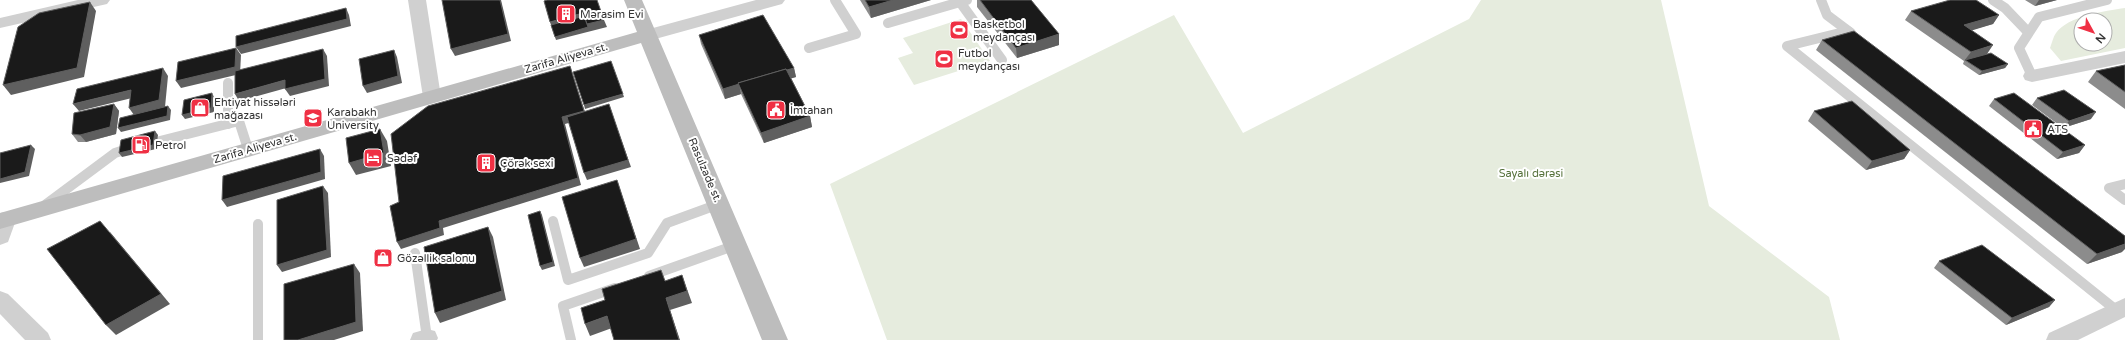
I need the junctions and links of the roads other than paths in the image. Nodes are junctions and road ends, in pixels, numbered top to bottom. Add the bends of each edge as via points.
1 (100, 0) edge
2 (417, 0) edge
3 (633, 0) edge
4 (776, 0) edge
5 (835, 0) edge
6 (1821, 0) edge
7 (1993, 0) edge
8 (2107, 0) edge
9 (964, 1) edge
10 (55, 6) edge
11 (0, 23) edge
12 (888, 23) dead end
13 (1848, 31) junction
14 (2028, 32) junction
15 (648, 35) junction
16 (1860, 40) edge
17 (809, 48) dead end
18 (2125, 56) edge
19 (1002, 60) dead end
20 (2032, 76) joint
21 (228, 83) dead end
22 (432, 97) junction
23 (228, 124) junction
24 (160, 141) dead end
25 (248, 149) junction
26 (121, 151) edge
27 (2125, 184) edge
28 (2125, 200) edge
29 (719, 204) junction
30 (41, 209) junction
31 (553, 221) dead end
32 (258, 224) dead end
33 (2, 226) edge
34 (736, 245) junction
35 (415, 253) dead end
36 (0, 300) edge
37 (2121, 308) edge
38 (424, 339) edge
39 (40, 340) edge
40 (258, 340) edge
41 (571, 340) edge
42 (775, 340) edge
43 (2057, 340) edge

1 - 10 street
2 - 22 street
3 - 15 main road, Rasulzade st.
4 - 15 street
5 - 17 lane via 856,34
6 - 13 lane via 1827,15
7 - 14 lane via 2005,8
8 - 14 lane via 2039,17
9 - 12 lane
9 - 19 lane
10 - 11 street
13 - 16 lane
13 - 37 lane via 1787,46
14 - 20 lane via 2019,48
15 - 22 main road, Zarifa Aliyeva st.
15 - 29 main road, Rasulzade st.
18 - 20 street
21 - 23 lane
22 - 25 main road, Zarifa Aliyeva st.
23 - 24 lane
23 - 25 lane via 239,121
25 - 30 main road, Zarifa Aliyeva st.
26 - 30 lane
27 - 28 lane via 2109,188
29 - 31 lane via 667,223 648,253 568,280
29 - 34 main road, Rasulzade st.
30 - 33 main road, Zarifa Aliyeva st.
32 - 40 lane
34 - 41 lane via 563,306
34 - 42 main road, Rasulzade st.
35 - 38 lane
36 - 39 street
37 - 43 street

